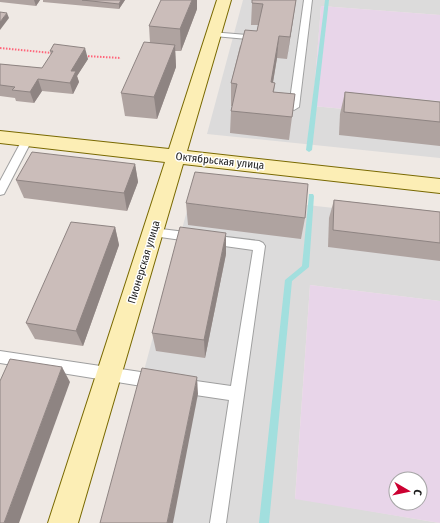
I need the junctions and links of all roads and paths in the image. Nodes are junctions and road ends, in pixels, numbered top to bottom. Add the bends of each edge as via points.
1 (224, 0) edge
2 (308, 0) edge
3 (214, 34) junction
4 (259, 38) edge
5 (0, 48) edge
6 (55, 53) edge
7 (78, 56) edge
8 (121, 58) dead end
9 (294, 107) edge
10 (0, 137) edge
11 (27, 140) junction
12 (176, 156) junction
13 (440, 186) edge
14 (0, 191) edge
15 (153, 232) junction
16 (0, 357) edge
17 (110, 374) junction
18 (236, 394) junction
19 (63, 523) edge
20 (218, 523) edge

1 - 3 street, Пионерская улица
2 - 9 lane via 300,42
3 - 4 lane
3 - 12 street, Пионерская улица
5 - 6 path
7 - 8 path
10 - 11 street, Октябрьская улица
11 - 12 street, Октябрьская улица
11 - 14 lane
12 - 13 street, Октябрьская улица
12 - 15 street, Пионерская улица
15 - 17 street, Пионерская улица
15 - 18 lane via 259,246
16 - 17 lane
17 - 18 lane
17 - 19 street, Пионерская улица
18 - 20 lane

